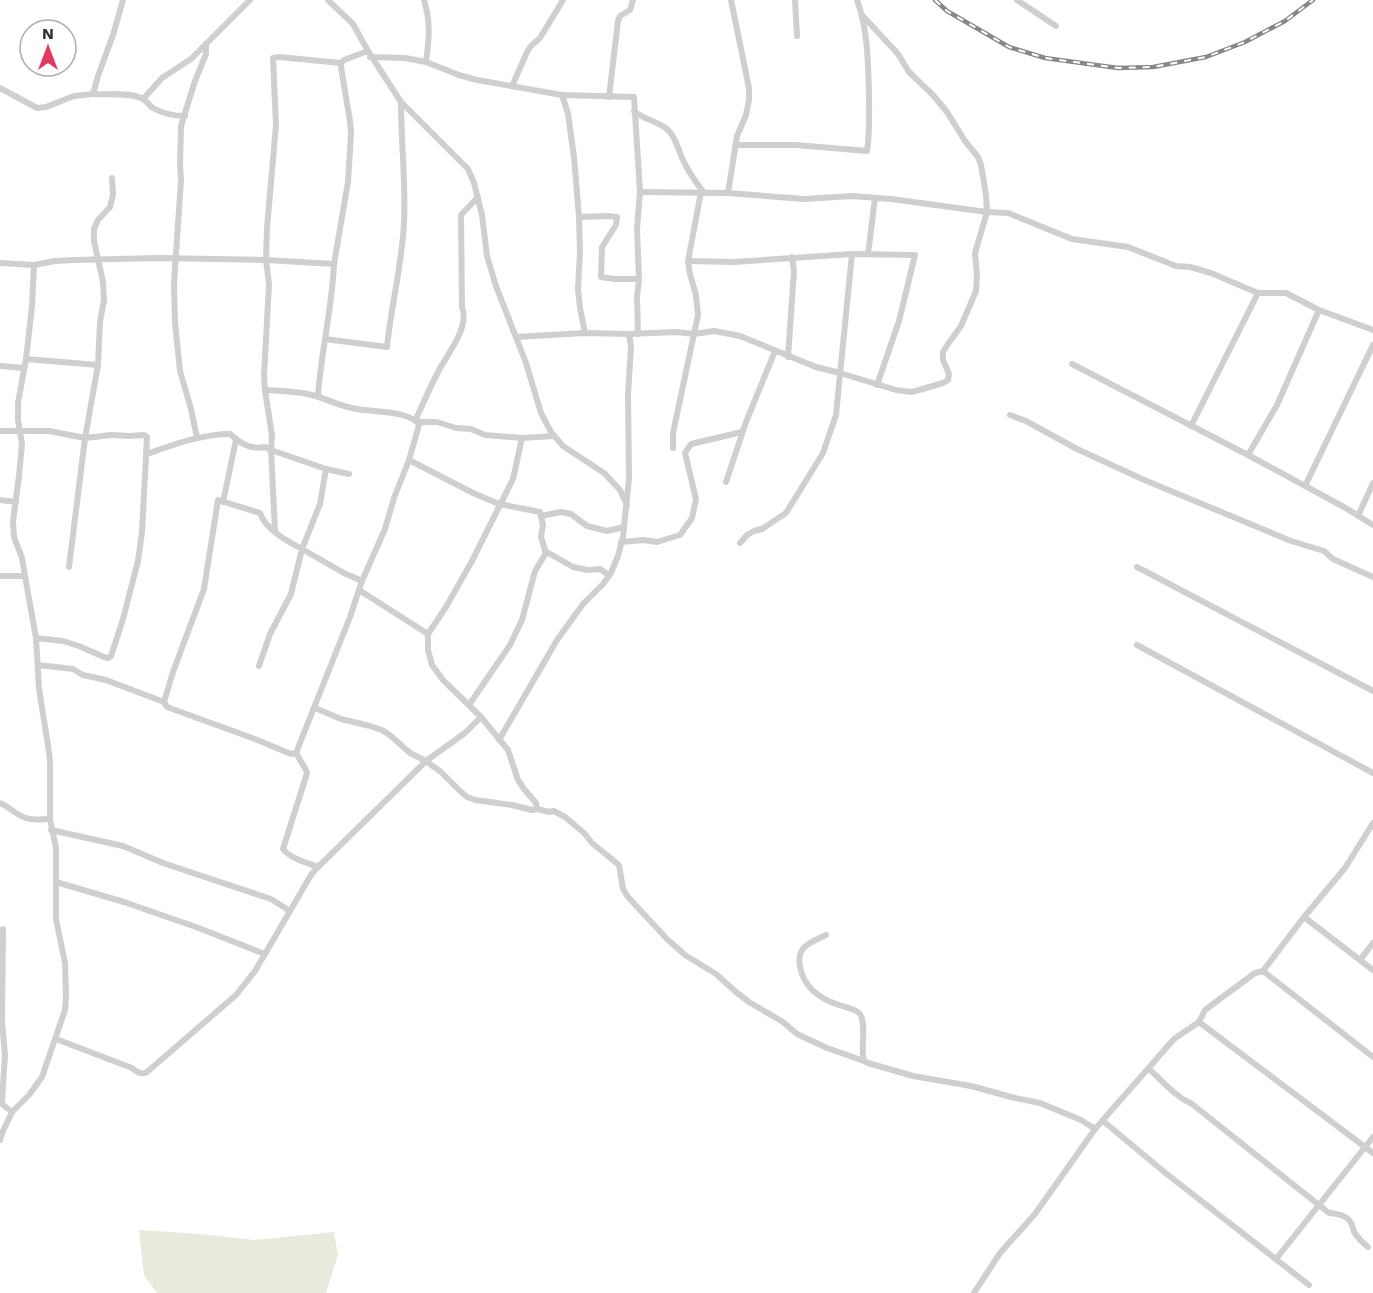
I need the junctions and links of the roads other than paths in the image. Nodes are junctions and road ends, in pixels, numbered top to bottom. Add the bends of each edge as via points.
1 (123, 0) edge
2 (250, 0) edge
3 (328, 0) edge
4 (424, 0) edge
5 (563, 0) edge
6 (633, 0) edge
7 (731, 0) edge
8 (795, 0) edge
9 (857, 0) edge
10 (1017, 0) edge
11 (862, 16) junction
12 (1056, 26) dead end
13 (797, 36) dead end
14 (206, 44) junction
15 (369, 54) junction
16 (426, 62) junction
17 (341, 63) junction
18 (512, 86) junction
19 (0, 88) edge
20 (93, 94) junction
21 (562, 95) junction
22 (609, 97) junction
23 (143, 99) junction
24 (401, 102) junction
25 (634, 111) junction
26 (185, 116) junction
27 (736, 146) junction
28 (112, 178) dead end
29 (640, 192) junction
30 (702, 193) junction
31 (728, 193) junction
32 (478, 197) junction
33 (875, 198) junction
34 (987, 212) junction
35 (579, 217) junction
36 (852, 254) junction
37 (868, 255) junction
38 (792, 257) junction
39 (98, 259) junction
40 (177, 259) junction
41 (266, 260) junction
42 (688, 261) junction
43 (0, 263) edge
44 (334, 264) junction
45 (34, 265) junction
46 (639, 279) junction
47 (1258, 292) junction
48 (1319, 310) junction
49 (1373, 330) edge
50 (585, 333) junction
51 (629, 334) junction
52 (638, 334) junction
53 (694, 334) junction
54 (516, 337) junction
55 (326, 339) junction
56 (1373, 345) edge
57 (775, 351) junction
58 (788, 357) junction
59 (26, 359) junction
60 (98, 364) junction
61 (1072, 364) dead end
62 (0, 366) edge
63 (24, 369) junction
64 (840, 373) junction
65 (877, 385) junction
66 (265, 390) junction
67 (318, 396) junction
68 (1010, 416) dead end
69 (417, 421) junction
70 (1191, 426) junction
71 (0, 431) edge
72 (20, 432) junction
73 (742, 432) junction
74 (554, 436) junction
75 (85, 438) junction
76 (197, 438) junction
77 (522, 438) junction
78 (236, 440) junction
79 (673, 448) dead end
80 (271, 450) junction
81 (147, 454) junction
82 (1248, 455) junction
83 (409, 460) junction
84 (326, 469) junction
85 (349, 474) dead end
86 (726, 482) dead end
87 (1373, 483) edge
88 (1305, 486) junction
89 (0, 500) edge
90 (16, 502) junction
91 (223, 502) junction
92 (499, 504) junction
93 (627, 505) junction
94 (541, 516) junction
95 (1358, 516) junction
96 (1373, 525) edge
97 (624, 527) junction
98 (275, 531) junction
99 (621, 542) junction
100 (740, 543) dead end
101 (302, 549) junction
102 (546, 553) junction
103 (69, 567) dead end
104 (1137, 567) dead end
105 (609, 575) junction
106 (0, 576) edge
107 (25, 576) junction
108 (1373, 578) edge
109 (362, 581) junction
110 (359, 590) junction
111 (428, 634) junction
112 (36, 638) junction
113 (1137, 645) dead end
114 (38, 665) junction
115 (259, 666) dead end
116 (1373, 691) edge
117 (164, 702) junction
118 (469, 705) junction
119 (315, 708) junction
120 (481, 717) junction
121 (499, 740) junction
122 (296, 753) junction
123 (426, 760) junction
124 (1373, 773) edge
125 (0, 803) edge
126 (537, 809) junction
127 (50, 819) junction
128 (1373, 823) edge
129 (51, 830) junction
130 (1366, 834) junction
131 (1373, 838) edge
132 (318, 867) junction
133 (56, 882) junction
134 (290, 910) junction
135 (1304, 917) junction
136 (3, 929) dead end
137 (826, 934) dead end
138 (1373, 943) edge
139 (266, 954) junction
140 (1360, 960) junction
141 (1373, 970) edge
142 (1263, 971) junction
143 (1199, 1022) junction
144 (56, 1039) junction
145 (1373, 1057) edge
146 (864, 1061) junction
147 (1149, 1069) junction
148 (12, 1112) junction
149 (1103, 1121) junction
150 (1095, 1129) junction
151 (1373, 1137) edge
152 (0, 1140) edge
153 (1365, 1147) junction
154 (1373, 1152) edge
155 (1320, 1204) junction
156 (1368, 1247) dead end
157 (1276, 1259) junction
158 (1309, 1285) dead end
159 (975, 1293) edge

1 - 20 street
2 - 14 street
3 - 15 street via 353,24
4 - 16 street via 429,18
5 - 18 street via 528,50
6 - 22 street via 630,10 618,21
7 - 27 street via 749,88
8 - 13 street
9 - 11 street
10 - 12 street
11 - 27 street via 868,56 867,151
11 - 34 street via 940,104 978,157
14 - 23 street via 162,78
14 - 26 street
15 - 16 street
15 - 17 street
15 - 24 street
16 - 18 street via 459,75
17 - 41 street via 273,58 276,125
17 - 44 street via 351,134 348,182
18 - 21 street
19 - 20 street via 38,108
20 - 23 street
21 - 22 street
21 - 35 street via 568,114
22 - 25 street via 634,97
23 - 26 street via 153,108
24 - 32 street via 468,170
24 - 55 street via 404,221 387,347
25 - 29 street
25 - 30 street via 668,130
26 - 40 street via 181,126
27 - 31 street
28 - 39 street via 110,207 94,229
29 - 30 street
29 - 46 street
30 - 31 street
30 - 42 street
31 - 33 street via 804,199
32 - 54 street via 487,256
32 - 69 street via 461,216 461,326
33 - 34 street
33 - 37 street
34 - 47 street via 1008,213 1072,239 1128,247
34 - 65 street via 975,252 976,291 962,326 943,352 948,380 912,392
35 - 46 street via 617,218 602,247 601,277
35 - 50 street via 578,289
36 - 37 street
36 - 38 street
36 - 64 street
37 - 65 street via 915,255 899,321
38 - 42 street
38 - 58 street
39 - 40 street
39 - 45 street
39 - 60 street via 104,300
40 - 41 street
40 - 76 street via 174,304 180,370
41 - 44 street
41 - 66 street via 269,284
42 - 53 street via 698,315
43 - 45 street
44 - 55 street
45 - 59 street
46 - 52 street
47 - 48 street via 1286,293
47 - 70 street
48 - 49 street
48 - 82 street via 1277,405
50 - 51 street
50 - 54 street
51 - 52 street
51 - 93 street
52 - 53 street
53 - 57 street via 727,333
53 - 79 street
54 - 74 street
55 - 67 street
56 - 88 street
57 - 58 street
57 - 73 street
58 - 64 street
59 - 60 street
59 - 63 street
60 - 75 street
61 - 70 street
62 - 63 street
63 - 72 street via 18,403
64 - 65 street
64 - 100 street via 836,415 823,453 786,513
66 - 67 street
66 - 80 street
67 - 69 street via 354,409
68 - 108 street via 1142,479 1324,551
69 - 77 street via 471,429 484,435
69 - 83 street via 420,425
70 - 82 street
71 - 72 street
72 - 75 street via 49,431
72 - 90 street
73 - 86 street
73 - 99 street via 690,444 685,453 696,499 692,518 680,535 657,542
74 - 77 street
74 - 93 street via 604,473 620,490
75 - 81 street via 144,435
75 - 103 street
76 - 78 street via 230,434
76 - 81 street
77 - 92 street via 513,478
78 - 80 street via 249,447
78 - 91 street
80 - 84 street
80 - 98 street
81 - 112 street via 138,561 111,656 104,657 63,641
82 - 88 street
83 - 92 street
83 - 109 street
84 - 85 street
84 - 101 street via 320,504
87 - 95 street
88 - 95 street
89 - 90 street
90 - 107 street via 14,537
91 - 98 street via 260,513
91 - 117 street via 218,500 204,589
92 - 94 street via 540,512
92 - 111 street via 472,561
93 - 97 street
94 - 97 street via 561,512 607,531
94 - 102 street
95 - 96 street
97 - 99 street
98 - 101 street via 280,538
99 - 105 street
101 - 109 street
101 - 115 street via 291,594
102 - 105 street via 573,567 600,569
102 - 118 street via 535,571 514,637
104 - 116 street
105 - 121 street via 557,640
106 - 107 street
107 - 112 street
109 - 110 street
110 - 111 street
110 - 119 street
111 - 118 street via 432,665
112 - 114 street
113 - 124 street
114 - 117 street via 73,669
114 - 127 street via 50,762
117 - 122 street via 167,707
118 - 120 street
119 - 122 street
119 - 123 street via 382,730 410,753
120 - 121 street
120 - 123 street
121 - 126 street via 508,750 514,774
122 - 132 street via 307,773 283,849
123 - 126 street via 467,797
123 - 132 street
125 - 127 street via 22,817
126 - 146 street via 565,817 618,864 628,897 685,956 797,1034
127 - 129 street
128 - 130 street
129 - 133 street via 56,848
129 - 134 street via 123,846 271,899
130 - 131 street
130 - 135 street
132 - 134 street
133 - 139 street via 124,902
133 - 144 street via 56,919 65,963 66,996
134 - 139 street
135 - 140 street
135 - 142 street
136 - 148 street via 2,1101
137 - 146 street via 801,950 803,978 823,998 860,1014
138 - 140 street
139 - 144 street via 236,995 144,1074
140 - 141 street
142 - 143 street via 1205,1010
142 - 145 street
143 - 147 street via 1174,1039
143 - 153 street
144 - 148 street via 42,1077
146 - 150 street via 913,1076 1040,1103
147 - 149 street
147 - 155 street via 1174,1094
148 - 152 street
149 - 150 street
149 - 157 street
150 - 159 street via 1035,1214 1000,1253
151 - 153 street
153 - 154 street
153 - 155 street
155 - 156 street via 1329,1213 1343,1215 1351,1222 1352,1229
155 - 157 street
157 - 158 street

